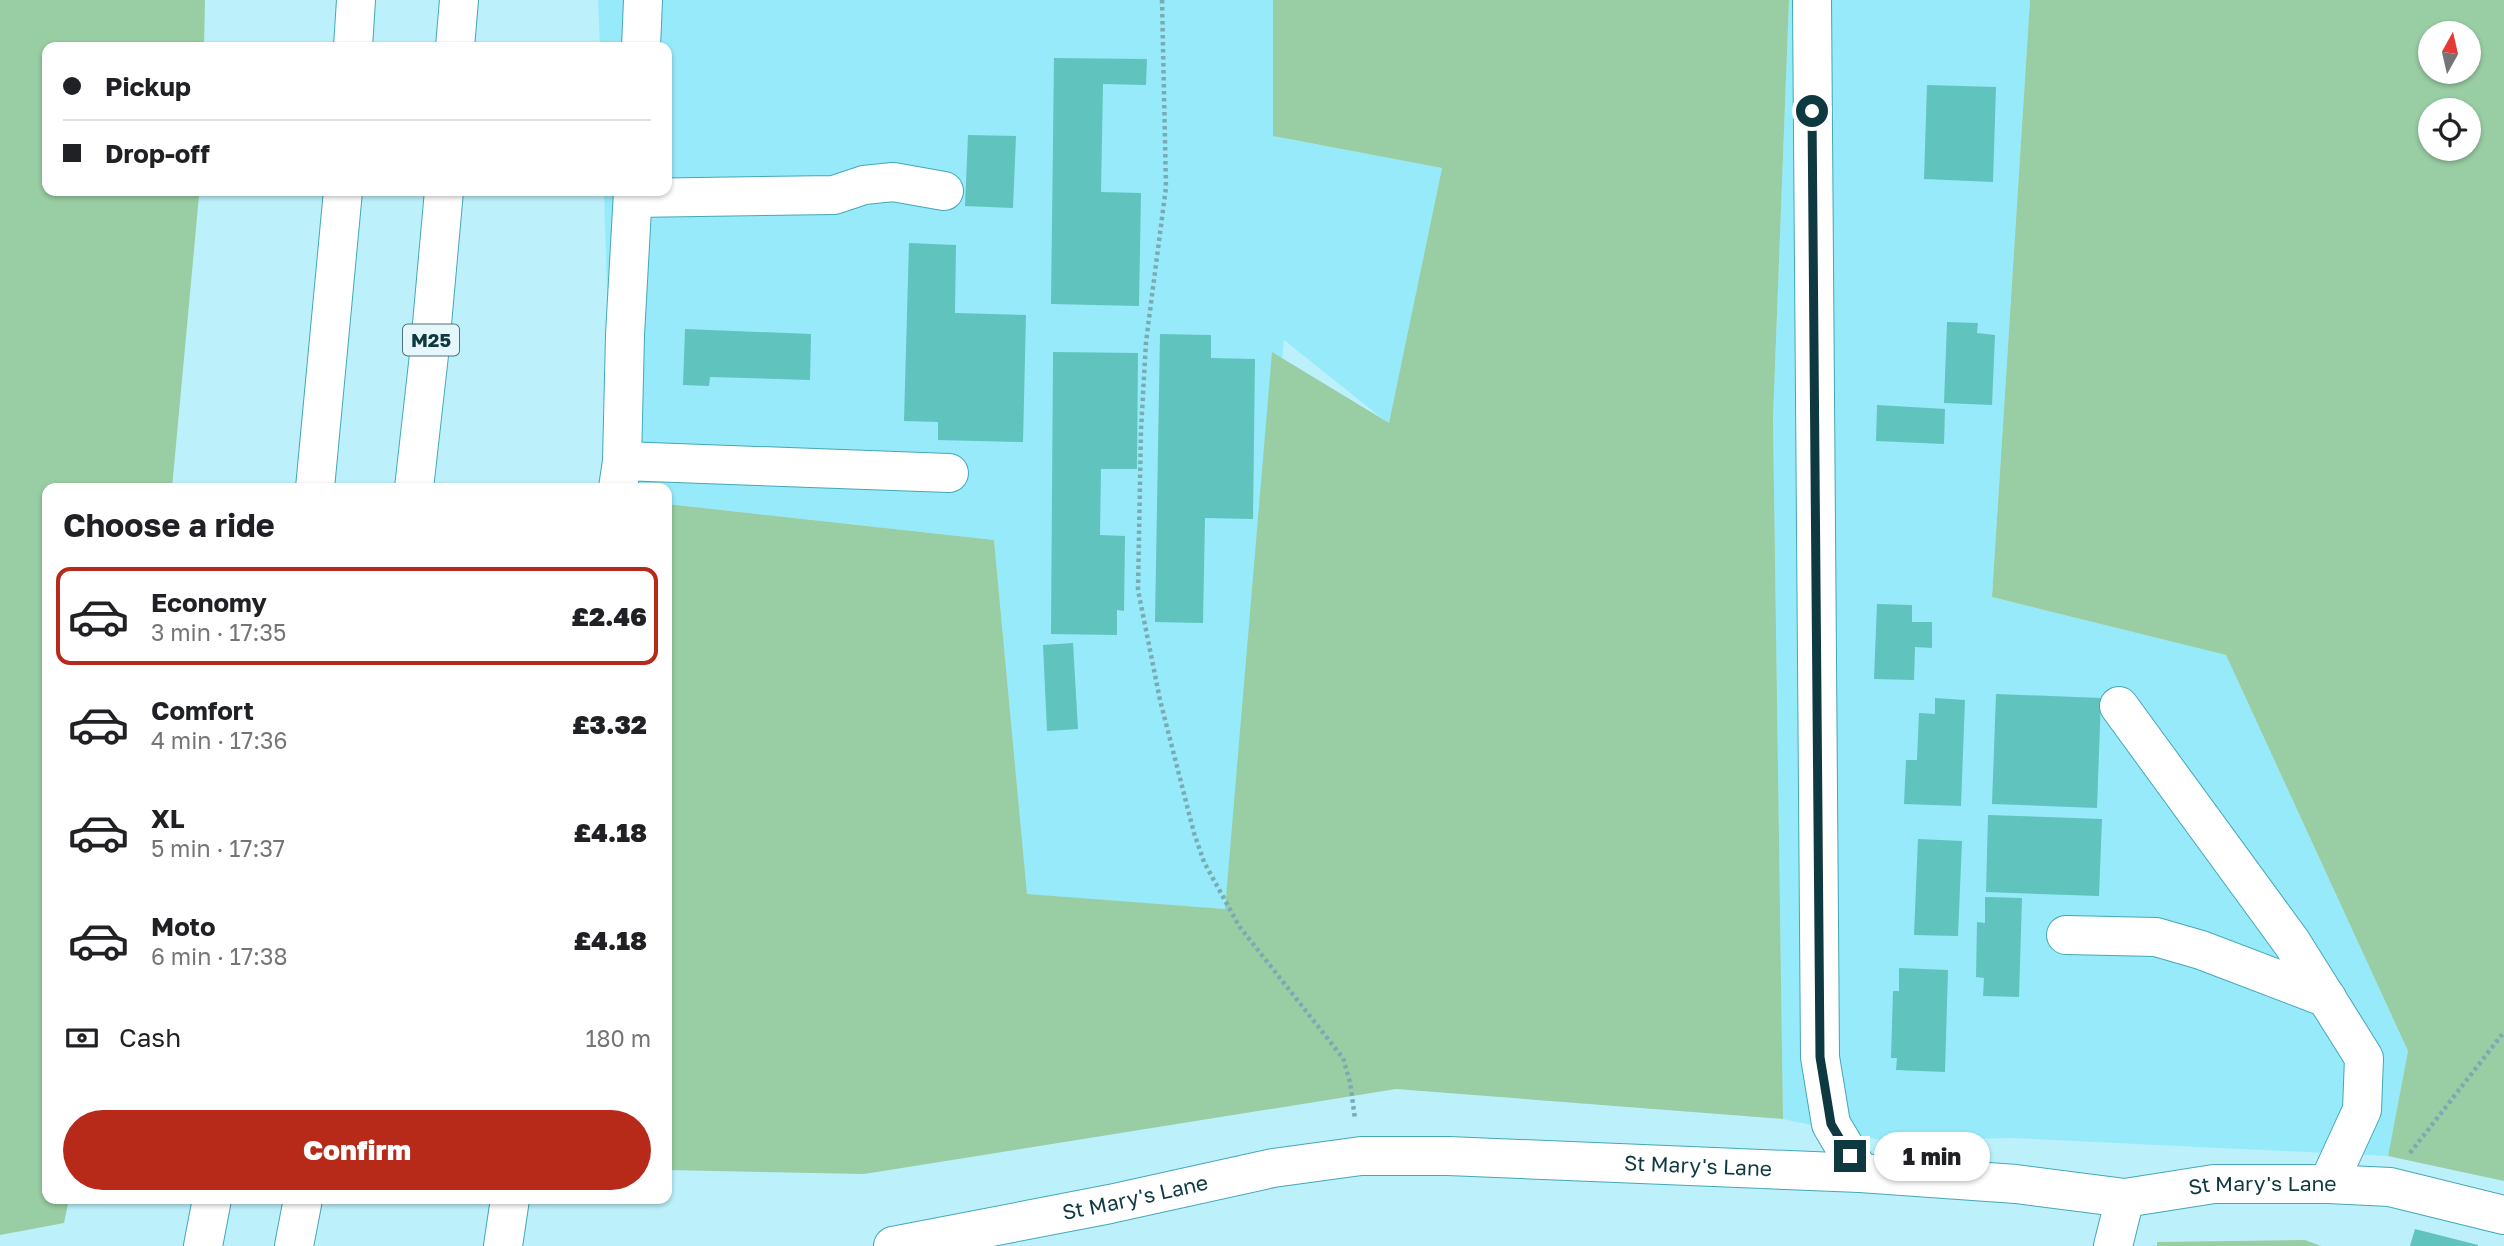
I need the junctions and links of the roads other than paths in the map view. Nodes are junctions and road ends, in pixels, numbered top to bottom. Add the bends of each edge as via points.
1 (356, 0) edge
2 (459, 0) edge
3 (643, 0) edge
4 (1812, 0) edge
5 (353, 42) edge
6 (455, 42) edge
7 (641, 42) edge
8 (944, 191) dead end
9 (672, 194) edge
10 (343, 196) edge
11 (443, 196) edge
12 (633, 196) edge
13 (949, 472) dead end
14 (620, 475) edge
15 (315, 483) edge
16 (415, 483) edge
17 (2119, 706) dead end
18 (2066, 935) dead end
19 (2326, 998) junction
20 (1860, 1172) junction
21 (2328, 1184) junction
22 (2125, 1198) junction
23 (211, 1204) edge
24 (302, 1204) edge
25 (509, 1204) edge
26 (2504, 1215) edge
27 (203, 1246) edge
28 (295, 1246) edge
29 (503, 1246) edge
30 (894, 1246) edge
31 (2113, 1246) edge

1 - 5 main road
2 - 6 main road
3 - 7 main road
4 - 20 main road via 1820,1057 1831,1124
8 - 9 main road via 893,182 834,195
10 - 15 main road
11 - 16 main road, M25
12 - 14 main road
13 - 14 main road
17 - 19 main road via 2292,943
18 - 19 main road via 2156,937
19 - 21 main road via 2364,1058 2362,1110
20 - 22 main road, St Mary's Lane
20 - 30 main road, St Mary's Lane via 1361,1156 1273,1168
21 - 22 main road, St Mary's Lane via 2214,1184
21 - 26 main road, St Mary's Lane via 2390,1187
22 - 31 main road
23 - 27 main road
24 - 28 main road
25 - 29 main road

